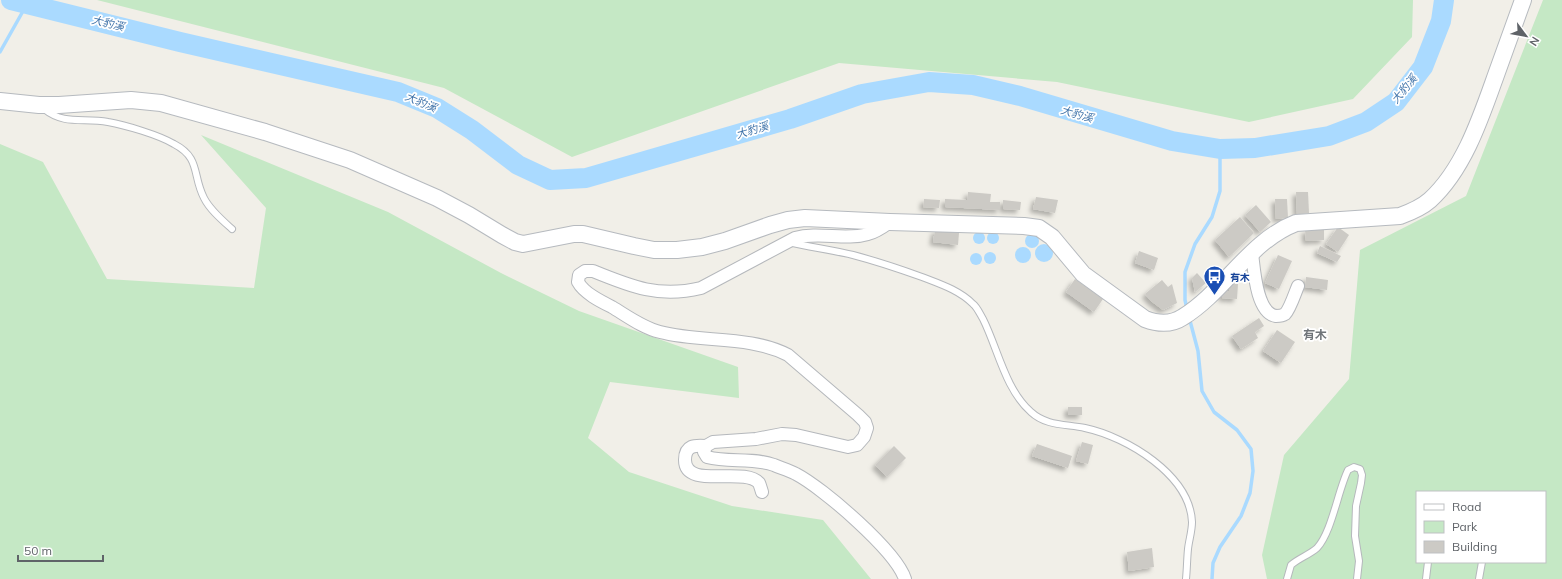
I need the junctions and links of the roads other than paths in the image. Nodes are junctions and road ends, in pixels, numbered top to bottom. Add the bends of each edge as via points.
1 (1523, 0) edge
2 (0, 101) edge
3 (39, 105) junction
4 (890, 222) junction
5 (232, 230) dead end
6 (786, 242) junction
7 (1252, 253) junction
8 (1298, 286) dead end
9 (706, 446) junction
10 (762, 492) dead end
11 (1428, 563) edge
12 (1482, 563) edge
13 (905, 579) edge
14 (1186, 579) edge
15 (1287, 579) edge
16 (1357, 579) edge
17 (1426, 579) edge
18 (1479, 579) edge

1 - 7 street via 1470,141 1442,187 1429,201 1416,210 1400,216 1296,223 1277,232
2 - 3 street
3 - 4 street via 131,100 161,103 265,132 378,171 437,198 515,242 523,244 583,234 654,250 677,250 725,241 788,220 805,218
3 - 5 lane via 52,115 63,119 107,122 174,143 188,153 204,198
4 - 6 street via 866,235 803,236
4 - 7 street via 1039,228 1052,237 1088,277 1145,319 1165,324 1183,318 1204,301
6 - 9 street via 701,288 690,291 668,293 639,289 593,271 585,271 579,276 578,282 581,287 604,303 658,332 775,348 788,355 858,415 867,428 864,437 856,445 848,447 782,434 713,442
6 - 14 lane via 854,256 910,273 946,286 974,305 983,319 1003,369 1031,413 1044,421 1085,428 1124,443 1166,472 1180,488 1188,501 1192,522
7 - 8 street via 1257,289 1267,311 1272,315 1284,315
9 - 10 street via 690,446 686,451 687,469 693,474 746,477 760,484
9 - 13 street via 704,452 707,457 753,460 796,474 827,495 867,532 895,560
11 - 17 lane
12 - 18 lane
15 - 16 lane via 1291,565 1318,546 1326,531 1344,478 1348,470 1354,468 1360,470 1362,475 1356,506 1355,536 1359,561

